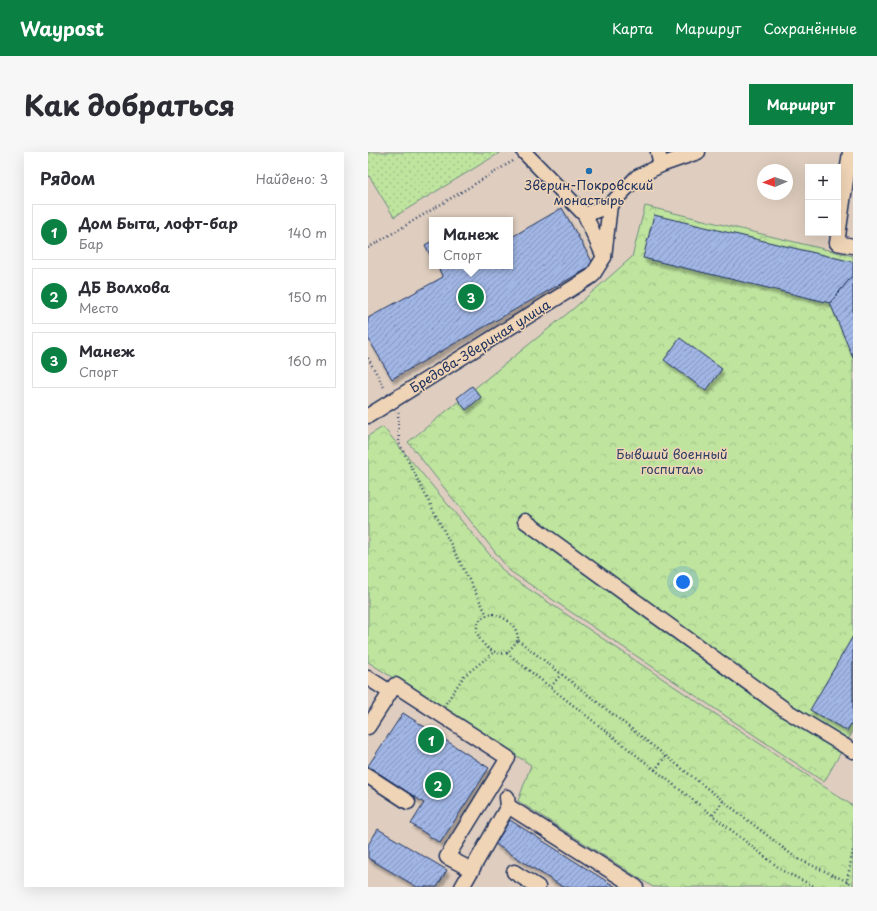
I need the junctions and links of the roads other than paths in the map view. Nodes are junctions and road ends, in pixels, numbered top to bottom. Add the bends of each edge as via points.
1 (698, 152) edge
2 (850, 152) edge
3 (524, 153) edge
4 (660, 158) edge
5 (610, 205) junction
6 (585, 215) junction
7 (853, 246) edge
8 (604, 257) junction
9 (369, 414) edge
10 (525, 521) dead end
11 (368, 678) edge
12 (390, 692) junction
13 (368, 727) edge
14 (853, 751) edge
15 (368, 776) edge
16 (408, 802) dead end
17 (472, 870) junction
18 (514, 872) dead end
19 (462, 887) edge
20 (538, 887) edge
21 (636, 887) edge

1 - 4 street
2 - 7 street via 837,243
3 - 6 street
4 - 5 street
5 - 6 street
5 - 8 street
6 - 8 street
8 - 9 street, Бредова-Звериная улица via 592,276
10 - 14 street via 787,711
11 - 12 street
12 - 13 street
12 - 17 street via 395,685 508,758 447,857
15 - 16 street
17 - 19 street
17 - 21 street via 507,801
18 - 20 street

